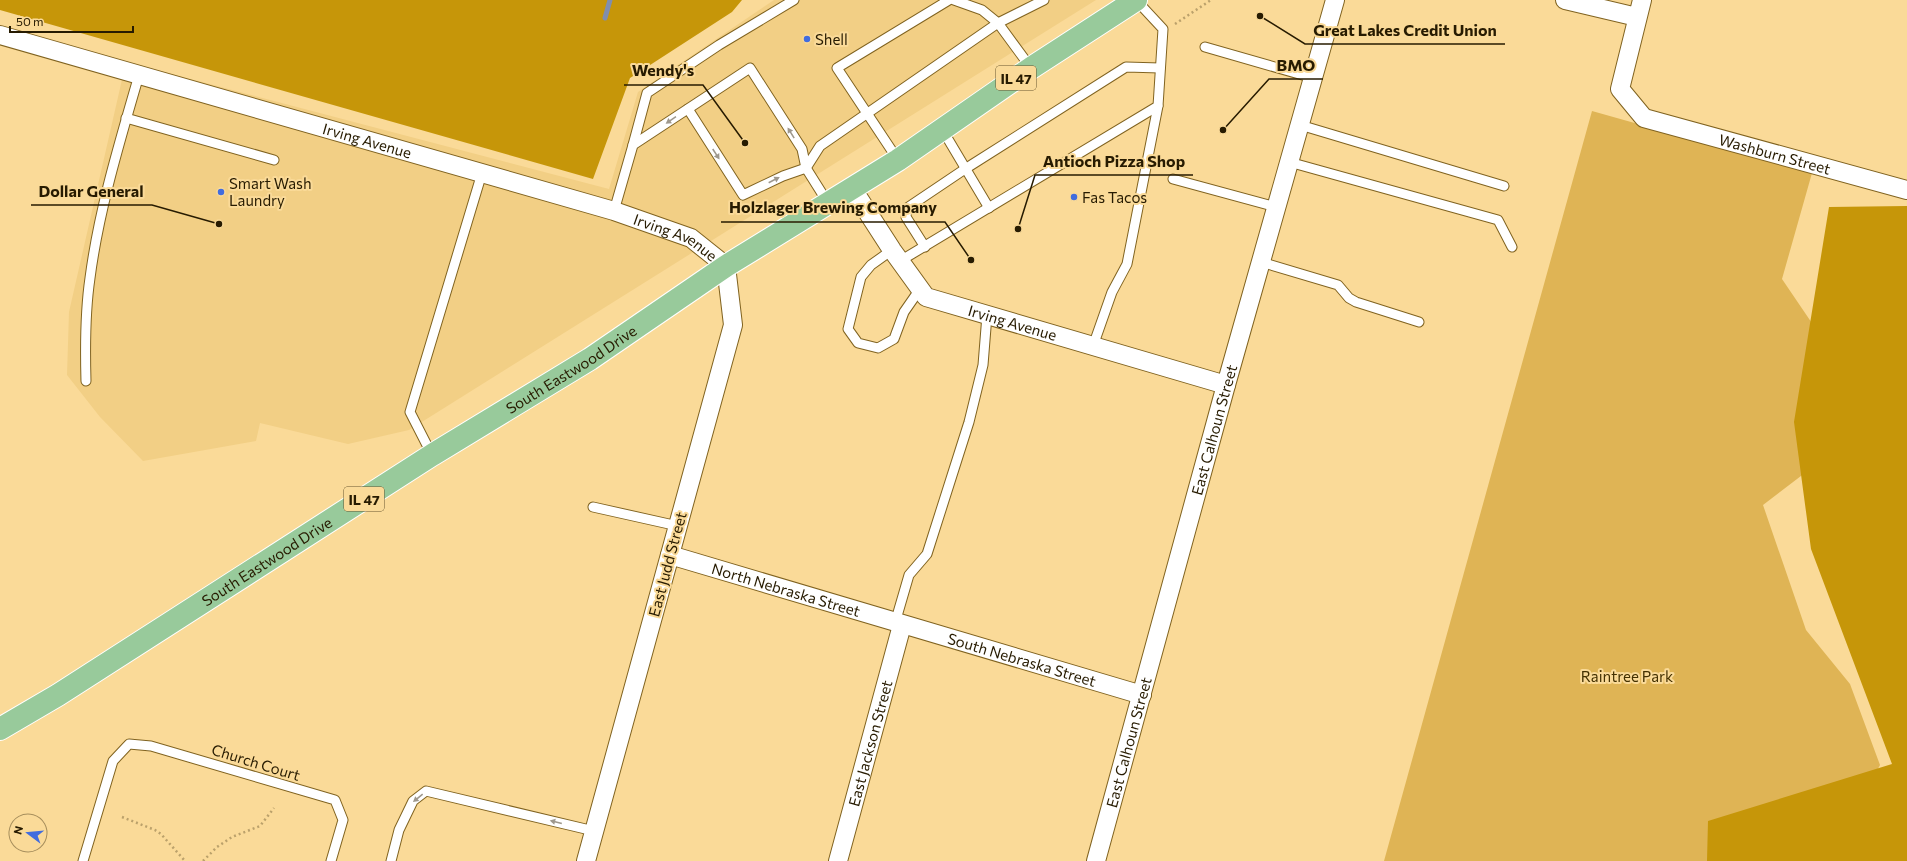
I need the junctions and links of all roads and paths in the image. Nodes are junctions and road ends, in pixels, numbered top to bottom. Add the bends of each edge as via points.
1 (794, 0) edge
2 (949, 0) edge
3 (954, 0) edge
4 (1044, 0) edge
5 (1136, 0) edge
6 (1211, 0) edge
7 (1335, 0) edge
8 (1565, 0) edge
9 (1642, 0) edge
10 (1637, 17) junction
11 (998, 24) junction
12 (1162, 32) junction
13 (0, 36) edge
14 (1205, 47) dead end
15 (1031, 68) junction
16 (1160, 68) junction
17 (139, 75) junction
18 (1313, 78) junction
19 (1158, 106) junction
20 (688, 109) junction
21 (867, 114) junction
22 (126, 118) junction
23 (1300, 125) junction
24 (942, 129) junction
25 (633, 145) junction
26 (274, 160) dead end
27 (898, 160) junction
28 (1289, 162) junction
29 (806, 168) junction
30 (965, 169) junction
31 (482, 173) junction
32 (1173, 179) dead end
33 (1504, 186) dead end
34 (852, 188) junction
35 (1907, 190) edge
36 (828, 204) junction
37 (1276, 207) junction
38 (989, 208) junction
39 (614, 211) junction
40 (925, 247) junction
41 (1512, 247) dead end
42 (896, 256) junction
43 (1261, 262) junction
44 (726, 266) junction
45 (920, 289) junction
46 (987, 315) junction
47 (1419, 322) dead end
48 (1093, 346) junction
49 (86, 381) dead end
50 (1226, 385) junction
51 (432, 455) junction
52 (593, 506) dead end
53 (678, 526) junction
54 (670, 555) junction
55 (898, 624) junction
56 (1142, 695) junction
57 (0, 730) edge
58 (274, 808) dead end
59 (122, 817) dead end
60 (594, 831) junction
61 (83, 861) edge
62 (185, 861) edge
63 (203, 861) edge
64 (331, 861) edge
65 (391, 861) edge
66 (586, 861) edge
67 (838, 861) edge
68 (1096, 861) edge

1 - 25 lane via 719,45 647,93
2 - 21 lane via 837,68
3 - 11 lane via 982,10
4 - 11 lane
5 - 12 lane
5 - 15 main road, South Eastwood Drive / IL 47
6 - 12 path
7 - 18 street, East Calhoun Street
8 - 10 street
9 - 10 street
10 - 35 street, Washburn Street via 1620,89 1644,118
11 - 15 lane
11 - 21 lane
12 - 16 lane
13 - 17 street, Irving Avenue
14 - 18 lane
15 - 24 main road, South Eastwood Drive / IL 47
16 - 19 lane
16 - 30 lane via 1126,67
17 - 22 lane
17 - 31 street, Irving Avenue
18 - 23 street, East Calhoun Street
19 - 38 lane
19 - 48 lane via 1127,264 1112,292
20 -> 25 lane
20 -> 29 lane via 743,195
29 -> 20 lane via 802,149 750,68
21 - 27 lane
21 - 29 lane via 820,146
22 - 26 lane
22 - 49 lane via 103,207 90,278 85,332
23 - 28 street, East Calhoun Street
23 - 33 lane
24 - 27 main road, South Eastwood Drive / IL 47
24 - 30 lane
25 - 39 lane
27 - 34 main road, South Eastwood Drive / IL 47
28 - 37 street, East Calhoun Street
28 - 41 lane via 1498,220
29 - 36 lane
30 - 38 lane
30 - 40 lane via 907,208 906,217
31 - 39 street, Irving Avenue
31 - 51 lane via 410,412
32 - 37 lane
34 - 36 main road, South Eastwood Drive / IL 47
34 - 42 street, Irving Avenue
36 - 44 main road, South Eastwood Drive / IL 47
37 - 43 street, East Calhoun Street
38 - 40 lane
39 - 44 street, Irving Avenue via 691,238
40 - 42 lane
42 - 45 street, Irving Avenue
42 - 45 lane via 871,265 861,277 848,329 858,343 878,348 894,339 904,312
43 - 47 lane via 1338,285 1356,302
43 - 50 street, East Calhoun Street
44 - 51 main road, South Eastwood Drive / IL 47 via 590,359
44 - 53 street, East Judd Street via 733,325
45 - 46 street, Irving Avenue via 926,297
46 - 48 street, Irving Avenue
46 - 55 lane via 983,365 969,422 927,554 909,575
48 - 50 street, Irving Avenue
50 - 56 street, East Calhoun Street
51 - 57 main road, South Eastwood Drive / IL 47
52 - 53 lane
53 - 54 street, East Judd Street
54 - 55 street, North Nebraska Street
54 - 60 street, East Judd Street
55 - 56 street, South Nebraska Street
55 - 67 street, East Jackson Street
56 - 68 street, East Calhoun Street
58 - 63 path via 260,826 232,837 208,854
59 - 62 path via 155,830
60 -> 65 lane via 426,791 413,801 399,830
60 - 66 street, East Judd Street
61 - 64 lane, Church Court via 113,761 129,744 151,746 335,800 343,820

